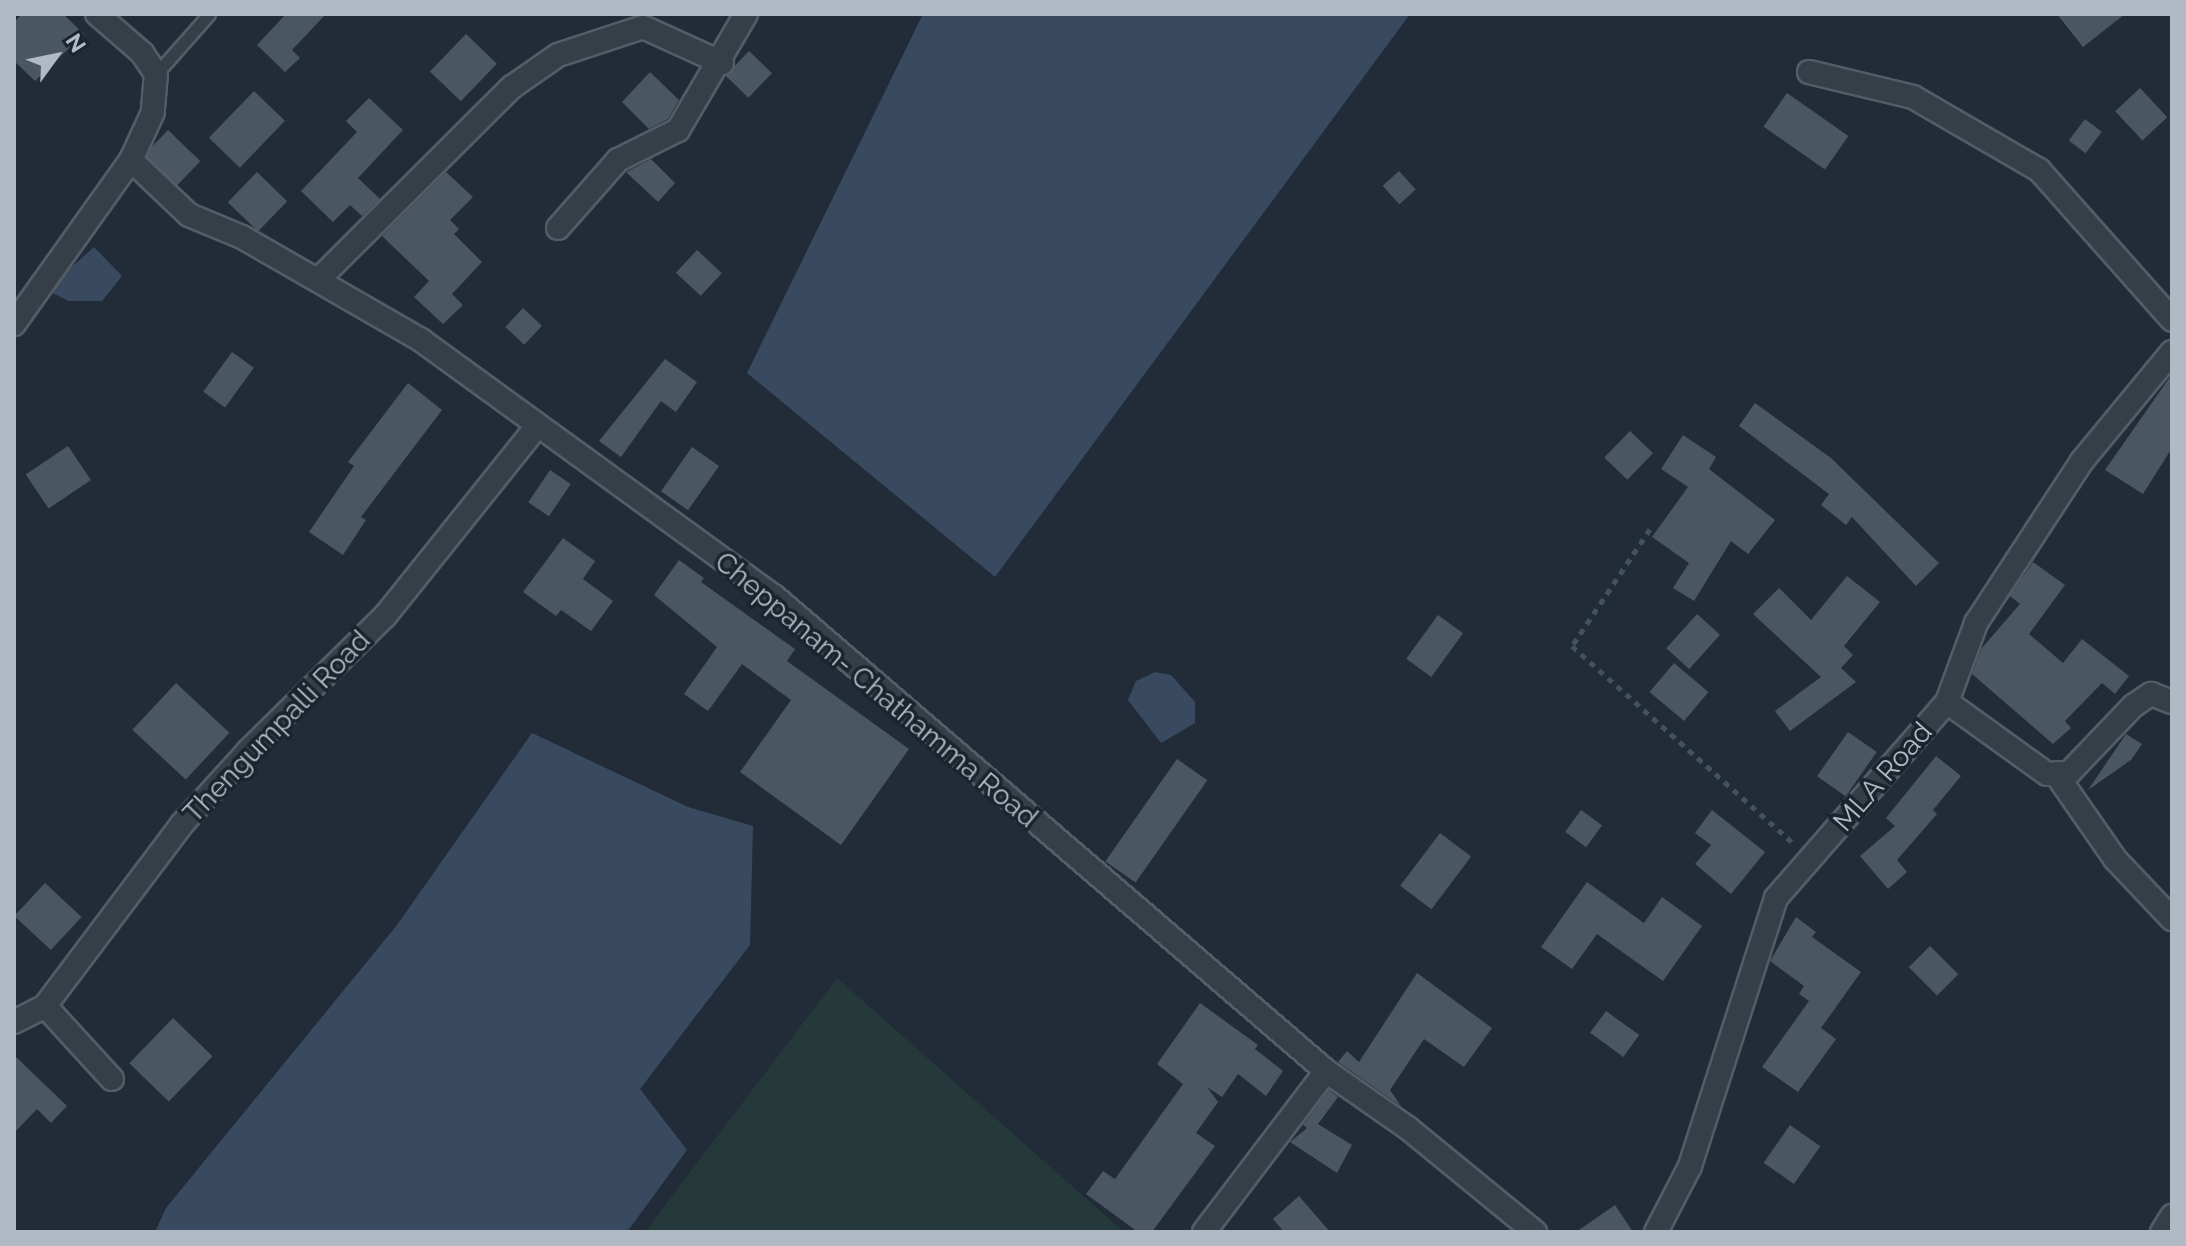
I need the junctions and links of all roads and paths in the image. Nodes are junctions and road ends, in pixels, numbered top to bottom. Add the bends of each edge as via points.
1 (97, 14) edge
2 (209, 14) edge
3 (746, 14) edge
4 (722, 63) junction
5 (1809, 72) dead end
6 (156, 74) junction
7 (131, 160) junction
8 (558, 228) dead end
9 (318, 280) junction
10 (2172, 320) edge
11 (14, 324) edge
12 (2172, 352) edge
13 (537, 426) junction
14 (1650, 529) dead end
15 (1947, 702) junction
16 (2172, 702) edge
17 (2056, 774) junction
18 (1811, 859) junction
19 (2172, 919) edge
20 (45, 1006) junction
21 (14, 1022) edge
22 (1326, 1071) junction
23 (112, 1079) dead end
24 (2172, 1216) edge
25 (1204, 1232) edge
26 (1535, 1232) edge
27 (1656, 1232) edge
28 (2162, 1232) edge

1 - 6 street via 142,53
2 - 6 lane
3 - 4 street
4 - 8 street via 678,130 618,160
4 - 9 street via 643,27 558,55 512,87
5 - 10 street via 1913,97 2039,170
6 - 7 street via 153,112
7 - 9 street, Cheppanam- Chathamma Road via 189,215 242,237
7 - 11 street
9 - 13 street, Cheppanam- Chathamma Road via 421,340
12 - 15 street, MLA Road via 2082,461 1976,623
13 - 20 street, Thengumpalli Road via 385,616 182,824
13 - 22 street, Cheppanam- Chathamma Road via 775,597
14 - 18 path via 1572,646
15 - 17 street via 2047,774
15 - 18 street, MLA Road
16 - 17 street via 2151,694 2069,773
17 - 19 street via 2115,859
18 - 27 street, MLA Road via 1776,898 1690,1166
20 - 21 street, Thengumpalli Road
20 - 23 street
22 - 25 street
22 - 26 street, Cheppanam- Chathamma Road via 1409,1129
24 - 28 street

